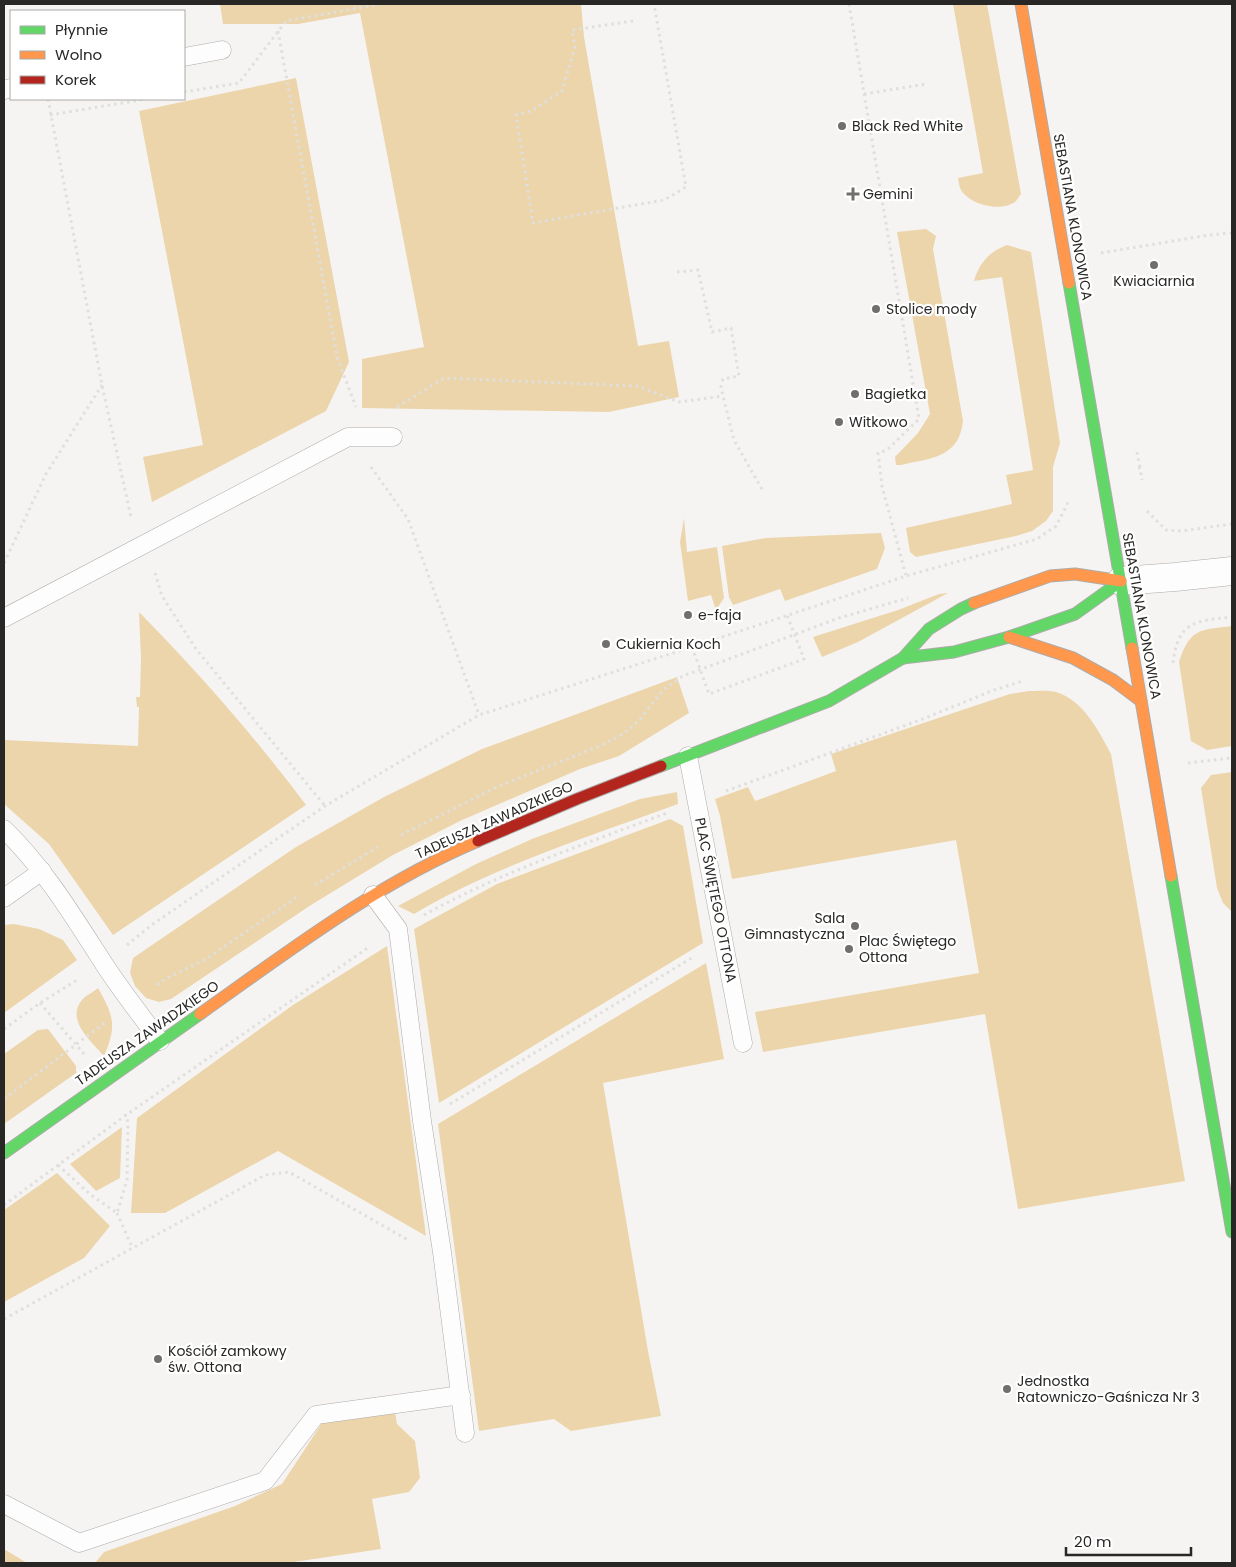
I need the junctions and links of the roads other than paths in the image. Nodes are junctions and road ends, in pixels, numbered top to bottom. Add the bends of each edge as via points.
1 (1021, 4) edge
2 (222, 50) dead end
3 (185, 57) edge
4 (393, 437) dead end
5 (1232, 571) edge
6 (1121, 580) junction
7 (4, 618) edge
8 (1009, 637) junction
9 (903, 658) junction
10 (1141, 701) junction
11 (688, 756) junction
12 (4, 829) edge
13 (42, 871) junction
14 (372, 895) junction
15 (4, 898) edge
16 (160, 1041) junction
17 (743, 1043) dead end
18 (4, 1153) edge
19 (1232, 1232) edge
20 (461, 1395) junction
21 (465, 1433) dead end
22 (4, 1504) edge

1 - 6 street, SEBASTIANA KLONOWICA
2 - 3 lane
4 - 7 lane via 348,437
5 - 6 street
6 - 8 street, TADEUSZA ZAWADZKIEGO via 1075,614
6 - 9 street, TADEUSZA ZAWADZKIEGO via 1075,574 1050,576 994,595 961,609 929,629
6 - 10 street, SEBASTIANA KLONOWICA
8 - 9 street, TADEUSZA ZAWADZKIEGO via 954,652
8 - 10 street via 1073,658 1113,680
9 - 11 street, TADEUSZA ZAWADZKIEGO via 829,701
10 - 19 street, SEBASTIANA KLONOWICA
11 - 14 street, TADEUSZA ZAWADZKIEGO via 459,849
11 - 17 lane, PLAC ŚWIĘTEGO OTTONA
12 - 13 lane
13 - 15 lane
13 - 16 lane
14 - 16 street, TADEUSZA ZAWADZKIEGO
14 - 20 lane via 398,929
16 - 18 street, TADEUSZA ZAWADZKIEGO
20 - 21 lane
20 - 22 lane via 316,1415 265,1481 79,1543

